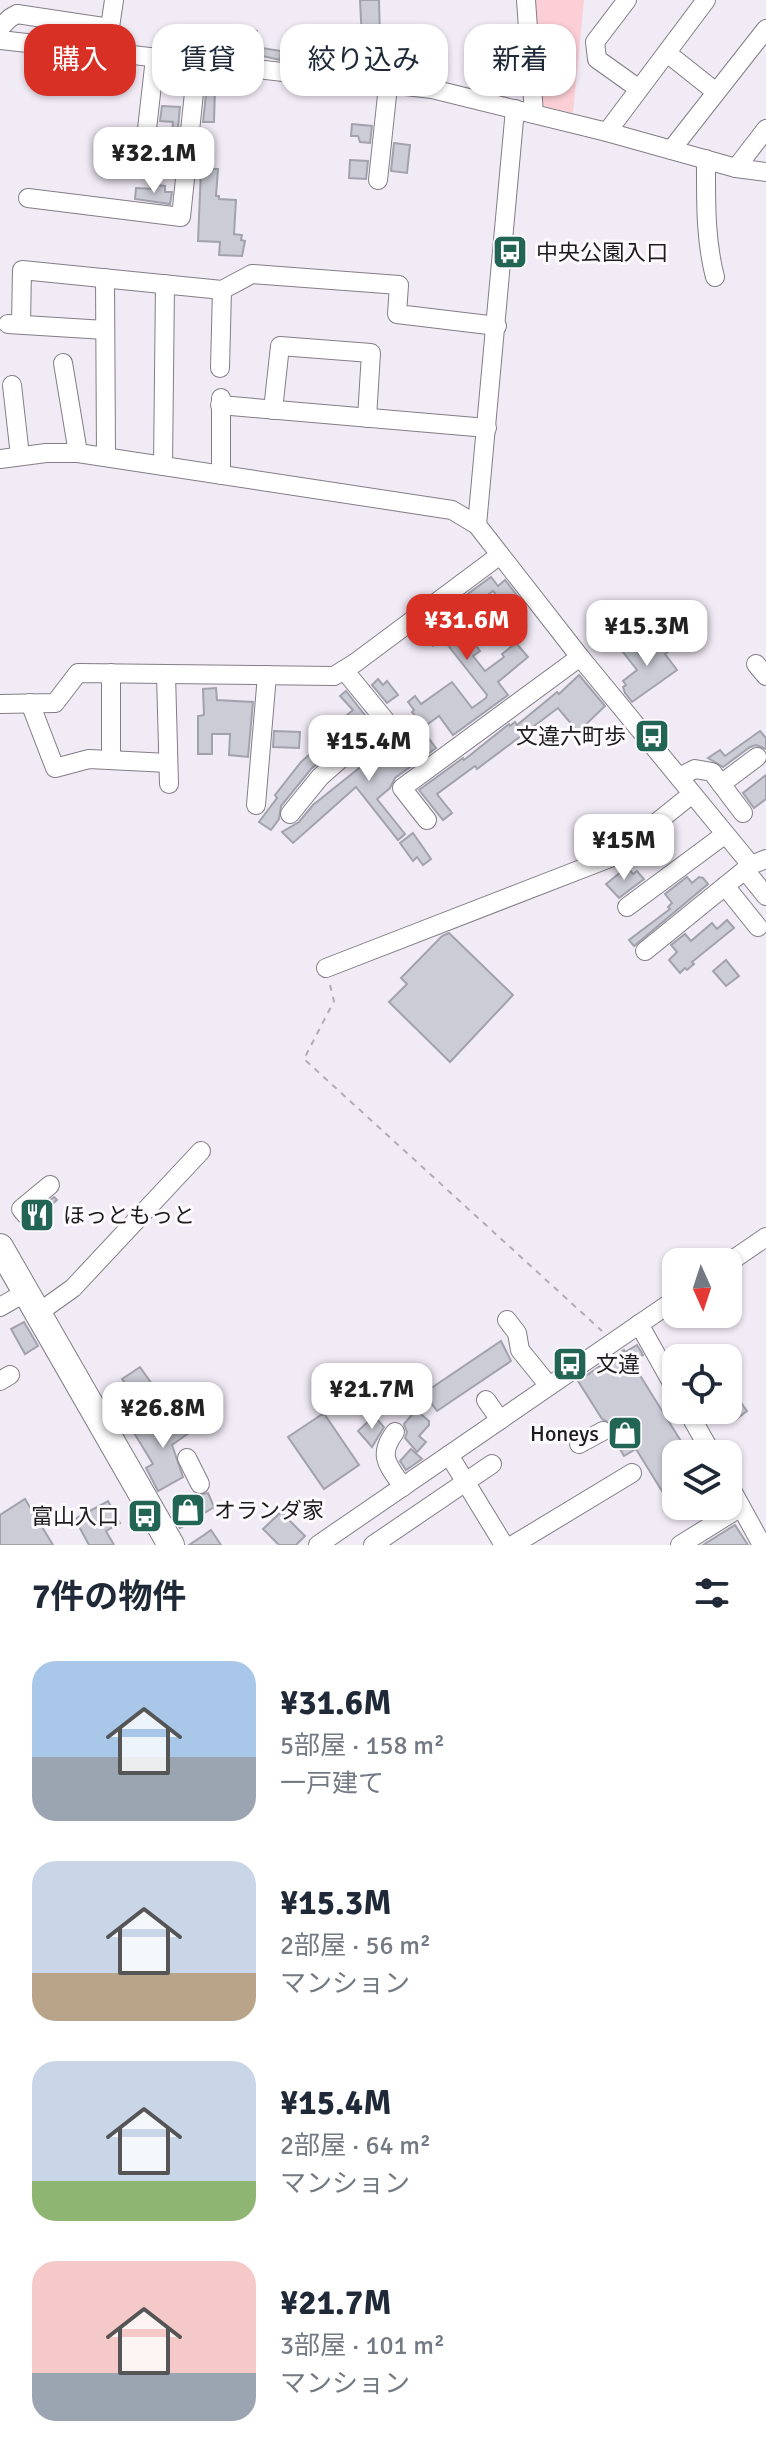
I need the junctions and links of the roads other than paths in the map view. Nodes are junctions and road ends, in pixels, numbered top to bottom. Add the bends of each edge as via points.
1 (114, 0) edge
2 (526, 0) edge
3 (627, 0) edge
4 (706, 0) edge
5 (83, 24) edge
6 (111, 24) edge
7 (0, 28) edge
8 (766, 29) edge
9 (0, 40) edge
10 (24, 42) edge
11 (667, 53) junction
12 (152, 85) edge
13 (639, 89) junction
14 (716, 92) junction
15 (448, 93) edge
16 (194, 96) edge
17 (387, 96) edge
18 (525, 111) junction
19 (766, 129) edge
20 (607, 132) junction
21 (146, 138) dead end
22 (671, 150) junction
23 (706, 159) junction
24 (736, 168) junction
25 (766, 172) edge
26 (378, 180) dead end
27 (28, 198) dead end
28 (715, 277) dead end
29 (105, 278) junction
30 (165, 284) junction
31 (222, 290) junction
32 (497, 326) junction
33 (105, 330) junction
34 (63, 363) dead end
35 (220, 368) dead end
36 (12, 385) dead end
37 (273, 410) junction
38 (367, 418) junction
39 (487, 428) junction
40 (78, 453) junction
41 (20, 456) junction
42 (106, 457) junction
43 (0, 459) edge
44 (163, 466) junction
45 (221, 475) junction
46 (477, 525) junction
47 (500, 555) junction
48 (580, 657) junction
49 (344, 670) junction
50 (111, 673) junction
51 (166, 674) junction
52 (267, 675) junction
53 (30, 703) junction
54 (0, 704) edge
55 (757, 757) dead end
56 (111, 760) junction
57 (168, 763) junction
58 (679, 777) junction
59 (169, 784) dead end
60 (721, 784) junction
61 (692, 794) junction
62 (256, 805) dead end
63 (743, 813) dead end
64 (290, 814) dead end
65 (427, 820) dead end
66 (724, 835) junction
67 (754, 865) edge
68 (725, 886) junction
69 (766, 896) edge
70 (627, 907) dead end
71 (758, 927) dead end
72 (645, 951) dead end
73 (326, 968) road end
74 (201, 1151) dead end
75 (50, 1185) dead end
76 (26, 1215) dead end
77 (766, 1237) edge
78 (1, 1243) edge
79 (742, 1253) edge
80 (21, 1290) junction
81 (0, 1307) edge
82 (662, 1308) edge
83 (507, 1320) dead end
84 (639, 1324) junction
85 (662, 1365) edge
86 (549, 1386) junction
87 (486, 1400) dead end
88 (500, 1420) junction
89 (603, 1431) dead end
90 (395, 1432) dead end
91 (579, 1444) dead end
92 (449, 1455) junction
93 (187, 1458) dead end
94 (492, 1464) dead end
95 (632, 1473) dead end
96 (203, 1482) dead end
97 (466, 1482) junction
98 (403, 1487) junction
99 (742, 1509) edge
100 (720, 1520) edge
101 (325, 1537) edge
102 (171, 1545) edge
103 (373, 1545) edge
104 (504, 1545) edge
105 (513, 1545) edge
106 (680, 1545) edge
107 (762, 1545) edge

1 - 6 street
2 - 18 street
3 - 13 street via 595,42 597,59
4 - 11 street
5 - 7 street via 17,14
8 - 14 street
9 - 10 street
11 - 13 street
11 - 14 street
12 - 21 street
13 - 20 street
14 - 22 street
15 - 18 street
16 - 27 street via 181,217
17 - 26 street
18 - 20 street
18 - 32 street
19 - 24 street
20 - 22 street
22 - 23 street
23 - 24 street
23 - 28 street via 706,218
24 - 25 street
29 - 30 street
29 - 33 street
29 - 33 street via 22,270 15,324
30 - 31 street
30 - 44 street
31 - 32 street via 252,274 399,285 397,314
31 - 35 street
32 - 39 street
33 - 42 street
34 - 40 street
36 - 41 street
37 - 38 street
37 - 38 street via 280,346 371,353
37 - 45 street via 220,402
38 - 39 street
39 - 46 street
40 - 41 street
40 - 42 street
41 - 43 street
42 - 44 street
44 - 45 street
45 - 46 street via 452,510
46 - 47 street
47 - 48 street
47 - 49 street
48 - 58 street
48 - 65 street via 402,788
49 - 52 street via 334,676
49 - 64 street via 385,720 320,777
50 - 51 street
50 - 53 street via 78,673 55,703
50 - 56 street
51 - 52 street
51 - 57 street
52 - 62 street
53 - 54 street
53 - 56 street via 55,768 89,759
55 - 60 street
56 - 57 street
57 - 59 street
58 - 60 street via 703,769
58 - 61 street
60 - 63 street
61 - 66 street
61 - 73 street via 615,856
66 - 67 street
66 - 70 street
67 - 68 street
67 - 69 street
68 - 71 street
68 - 72 street
74 - 80 street via 73,1288
75 - 76 street via 21,1209
77 - 79 street
78 - 80 highway
80 - 81 street
80 - 102 highway via 50,1348 155,1508
82 - 84 street
83 - 86 street via 517,1333 520,1350
84 - 85 street
84 - 86 street
86 - 88 street
87 - 88 street
88 - 92 street
89 - 91 street
90 - 98 street via 384,1453
92 - 97 street
92 - 98 street
93 - 96 street
94 - 97 street
95 - 105 street
97 - 103 street
97 - 104 street
98 - 101 street
99 - 107 street
100 - 106 street

